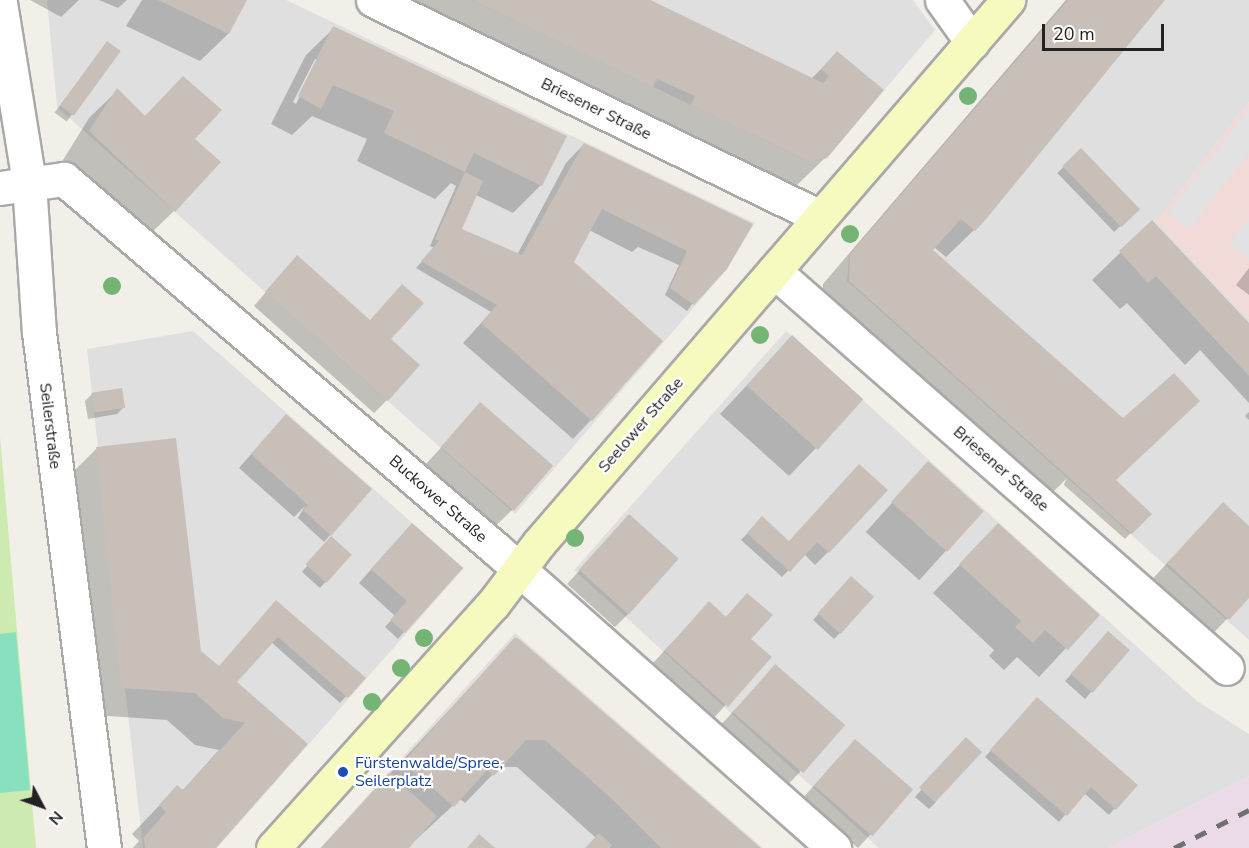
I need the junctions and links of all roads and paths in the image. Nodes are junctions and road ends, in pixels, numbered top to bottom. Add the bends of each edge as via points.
1 (373, 0) edge
2 (942, 0) edge
3 (1008, 0) edge
4 (0, 3) edge
5 (972, 42) junction
6 (14, 186) edge
7 (819, 217) junction
8 (774, 271) junction
9 (519, 569) junction
10 (1227, 668) dead end
11 (104, 848) edge
12 (273, 848) edge
13 (834, 848) edge

1 - 7 street, Briesener Straße
2 - 5 street
3 - 5 street, Seelower Straße
4 - 6 street, Seilerstraße
5 - 7 street, Seelower Straße
6 - 9 street, Buckower Straße via 64,179
6 - 11 street, Seilerstraße via 39,332
7 - 8 street, Seelower Straße
8 - 9 street, Seelower Straße
8 - 10 street, Briesener Straße
9 - 12 street, Seelower Straße via 493,604
9 - 13 street, Buckower Straße

